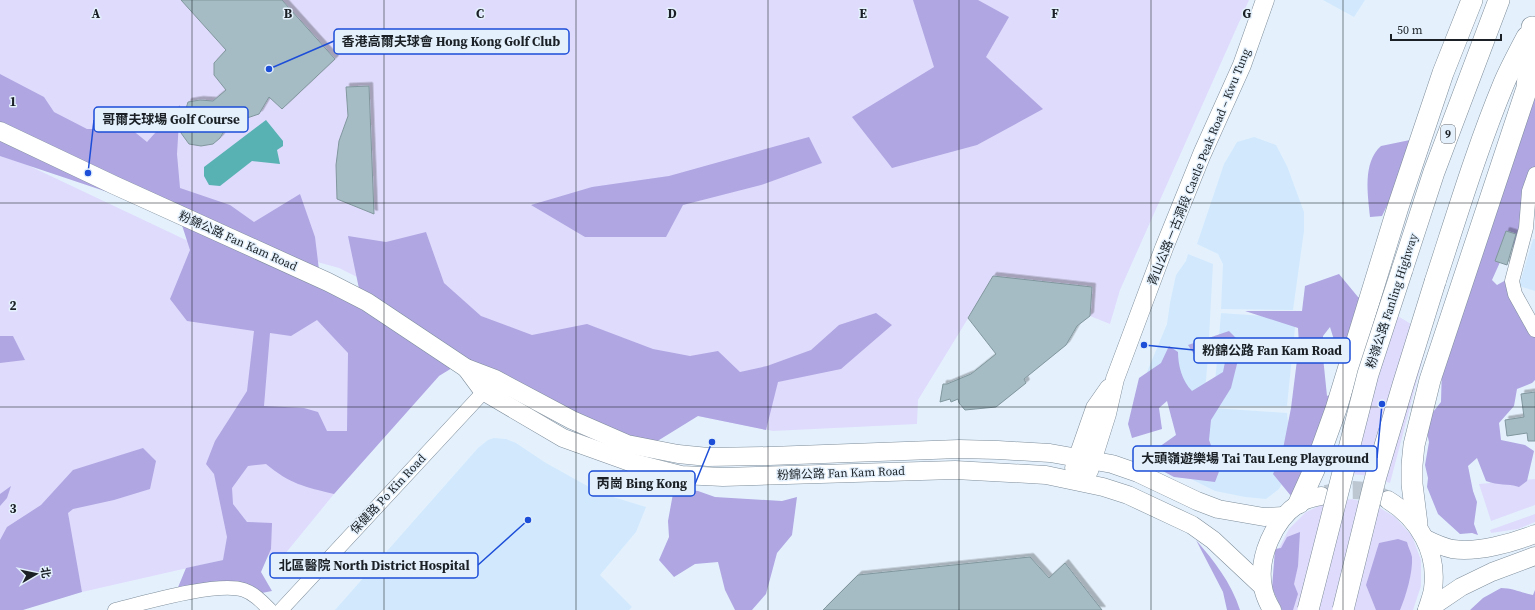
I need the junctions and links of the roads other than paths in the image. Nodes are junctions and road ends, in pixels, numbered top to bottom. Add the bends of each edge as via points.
1 (1265, 0) edge
2 (1472, 0) edge
3 (1499, 0) edge
4 (1533, 23) edge
5 (0, 131) edge
6 (1534, 177) edge
7 (1535, 330) edge
8 (489, 385) junction
9 (1085, 458) junction
10 (1078, 482) junction
11 (1321, 496) tunnel mouth
12 (1388, 500) tunnel mouth
13 (1299, 503) junction
14 (1283, 516) junction
15 (1421, 532) junction
16 (1535, 534) edge
17 (1535, 556) edge
18 (1262, 586) junction
19 (115, 610) edge
20 (270, 610) edge
21 (281, 610) edge
22 (1272, 610) edge
23 (1308, 610) edge
24 (1343, 610) edge
25 (1427, 610) edge

1 - 9 main road, 青山公路－古洞段 Castle Peak Road – Kwu Tung via 1242,65 1164,248 1115,379 1105,419
2 - 13 highway via 1440,80 1333,416
3 - 23 highway, 粉嶺公路 Fanling Highway / 9, bridge via 1434,172 1368,374
4 - 15 highway via 1527,88 1430,380 1414,445 1412,484
4 - 24 highway, bridge via 1504,82 1468,179 1402,385 1376,476
5 - 8 main road, 粉錦公路 Fan Kam Road via 367,302
6 - 7 street via 1529,191 1526,228 1512,281 1515,294
8 - 9 main road, 粉錦公路 Fan Kam Road via 627,444 678,454 708,457 770,456 959,449 1031,451
8 - 10 main road, 粉錦公路 Fan Kam Road via 563,438 630,462 681,475 723,477 955,470 1046,475
8 - 21 street, 保健路 Po Kin Road
9 - 10 main road, 青山公路－古洞段 Castle Peak Road – Kwu Tung
9 - 14 main road, 粉錦公路 Fan Kam Road via 1138,473 1218,509 1264,517
10 - 18 main road, 粉錦公路 Fan Kam Road via 1128,495 1192,525 1213,540
11 - 13 main road
12 - 15 main road via 1399,507
13 - 14 main road
14 - 18 main road via 1272,533 1265,551
15 - 16 main road via 1453,549 1468,550
15 - 25 main road via 1432,560 1434,578
17 - 25 main road via 1461,587
18 - 22 main road
19 - 20 street via 186,593 233,587 257,596

